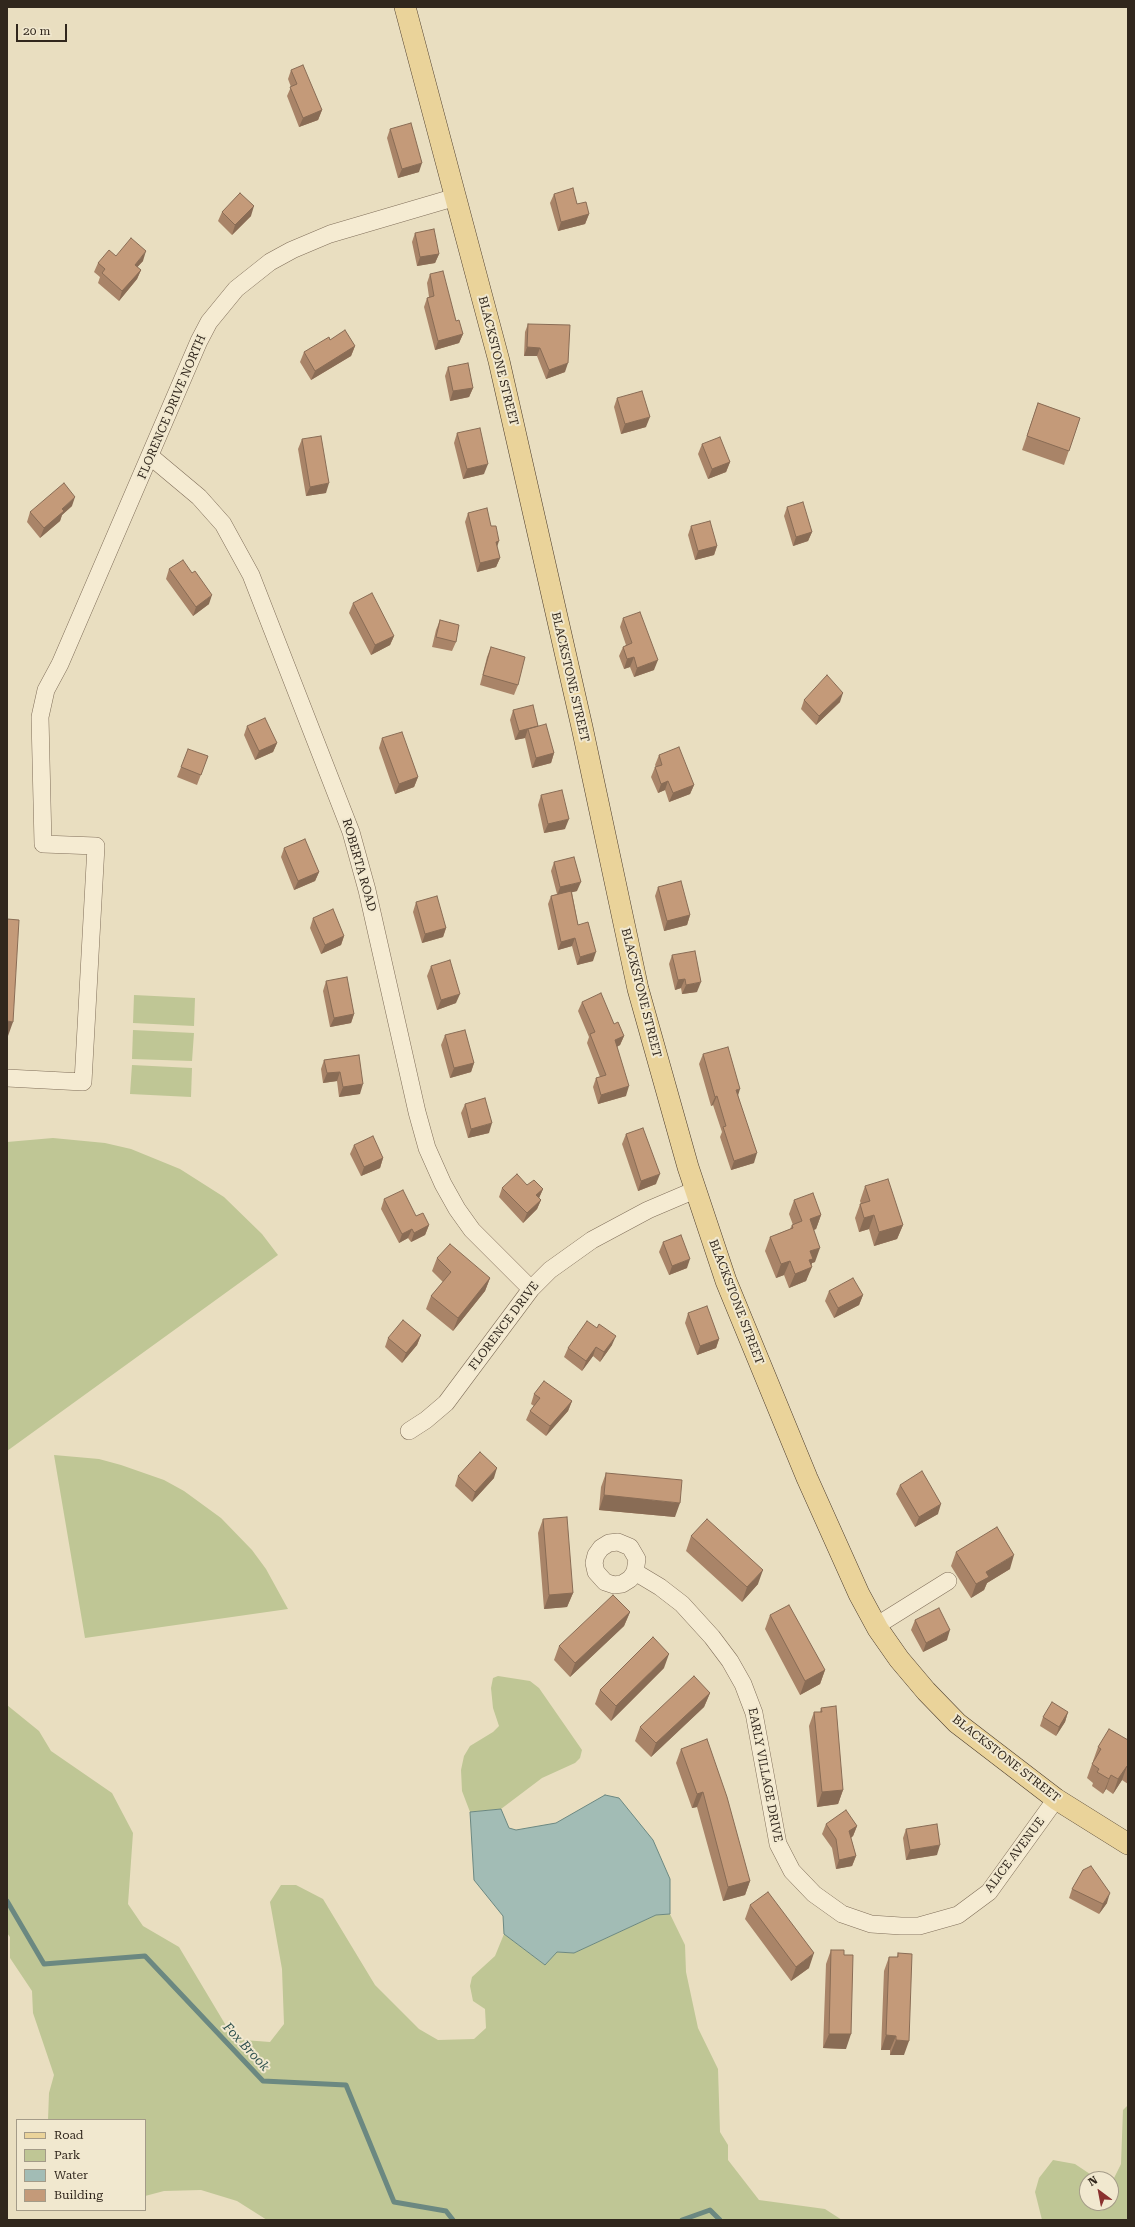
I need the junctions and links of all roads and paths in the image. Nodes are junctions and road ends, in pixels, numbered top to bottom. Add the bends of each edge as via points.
1 (405, 7) edge
2 (456, 197) junction
3 (150, 456) junction
4 (7, 1078) edge
5 (695, 1190) junction
6 (531, 1289) junction
7 (409, 1431) dead end
8 (635, 1572) dead end
9 (948, 1582) dead end
10 (876, 1626) junction
11 (1056, 1799) junction
12 (1128, 1844) edge
13 (901, 1926) joint

1 - 2 main road, BLACKSTONE STREET
2 - 3 street, FLORENCE DRIVE NORTH via 311,240 270,262 236,289 209,322 199,341
2 - 5 main road, BLACKSTONE STREET via 499,361 638,989
3 - 4 street, FLORENCE DRIVE NORTH via 60,664 46,690 40,717 43,844 96,846 83,1082
3 - 6 street, ROBERTA ROAD via 199,497 223,524 251,574 351,832 369,897 427,1148 443,1184 472,1230
5 - 6 street, FLORENCE DRIVE via 648,1210 592,1240 564,1259
5 - 10 main road, BLACKSTONE STREET via 726,1281 806,1478
6 - 7 street, FLORENCE DRIVE via 446,1403
8 - 13 street, EARLY VILLAGE DRIVE via 671,1596 701,1624 730,1661 743,1684 754,1713 774,1832 792,1871 814,1894 842,1914 871,1924
9 - 10 street
10 - 11 main road, BLACKSTONE STREET via 899,1659 957,1723
11 - 12 main road, BLACKSTONE STREET
11 - 13 street, ALICE AVENUE via 1000,1880 975,1904 958,1915 940,1921 919,1926

